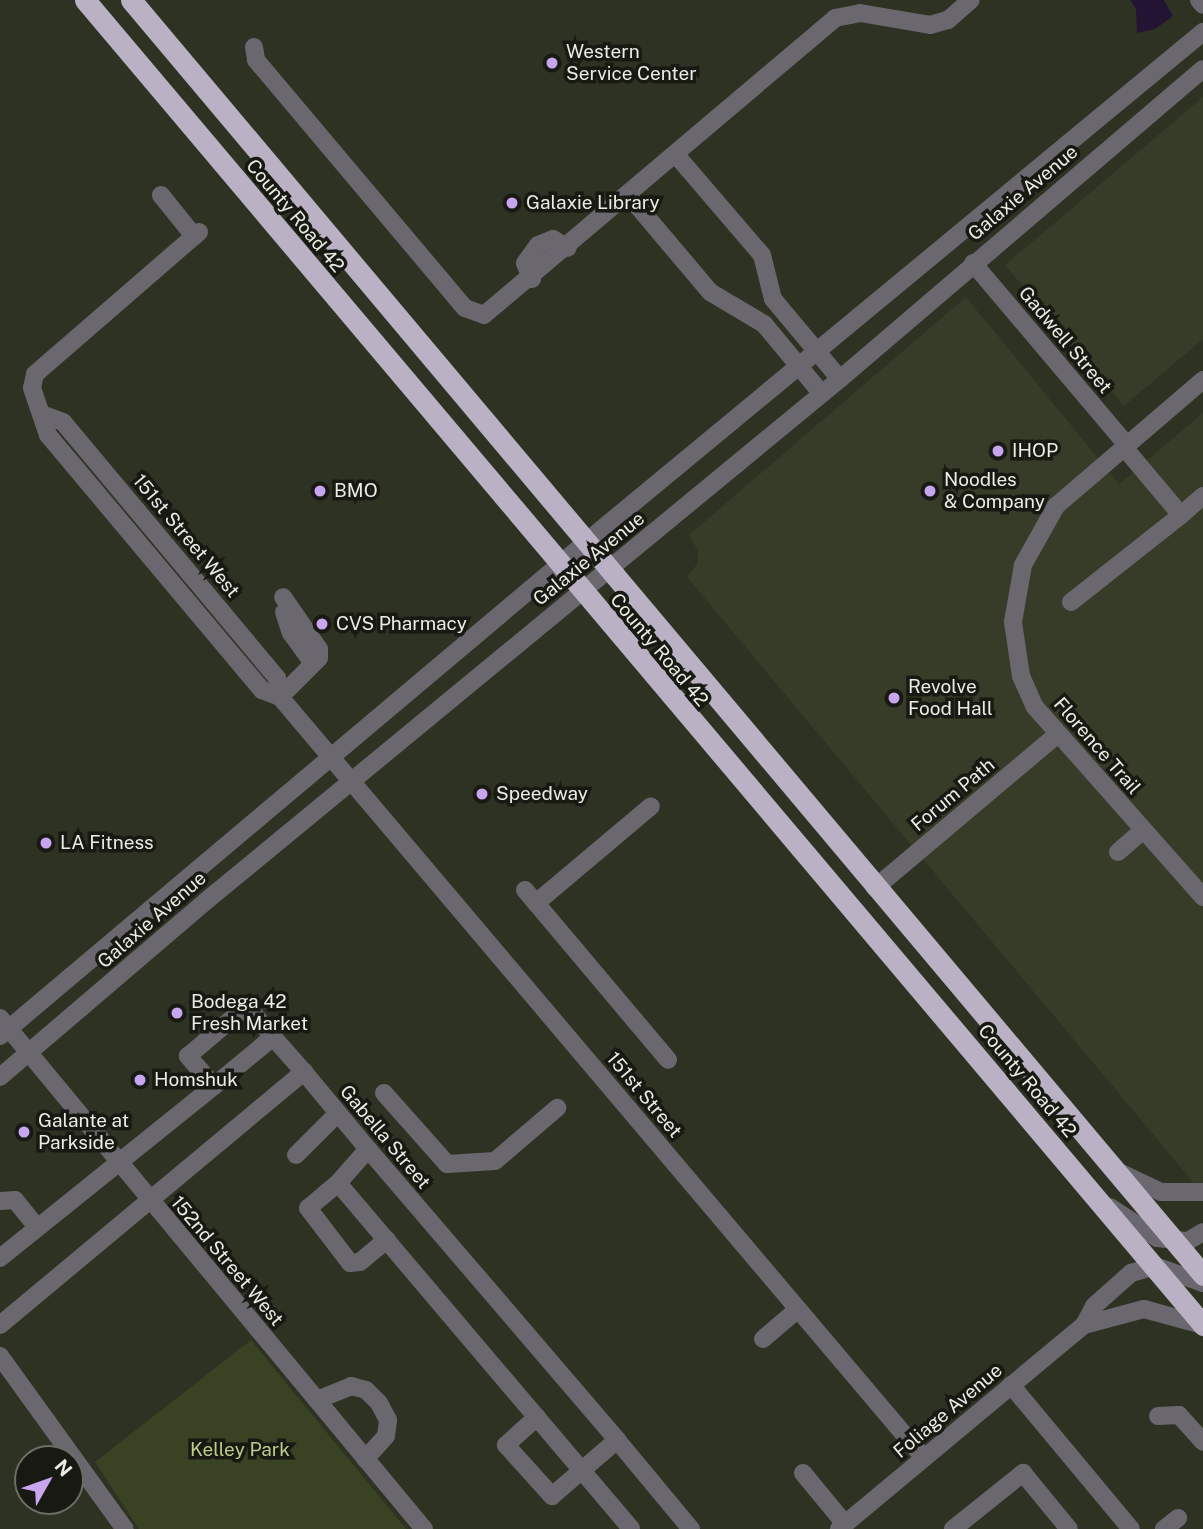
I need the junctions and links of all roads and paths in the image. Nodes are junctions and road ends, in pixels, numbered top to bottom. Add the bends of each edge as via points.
1 (85, 0) edge
2 (131, 0) edge
3 (971, 0) edge
4 (1199, 0) edge
5 (1203, 5) edge
6 (1203, 32) edge
7 (254, 47) dead end
8 (1203, 69) edge
9 (677, 156) junction
10 (161, 195) dead end
11 (629, 196) junction
12 (973, 263) junction
13 (816, 351) junction
14 (799, 365) junction
15 (840, 379) junction
16 (1203, 380) edge
17 (821, 393) junction
18 (1125, 445) junction
19 (1203, 496) edge
20 (1181, 514) junction
21 (589, 540) junction
22 (560, 567) junction
23 (612, 568) junction
24 (582, 593) junction
25 (283, 597) dead end
26 (1071, 602) dead end
27 (280, 697) junction
28 (1057, 735) junction
29 (332, 759) junction
30 (351, 781) junction
31 (651, 806) dead end
32 (1143, 830) junction
33 (1118, 852) dead end
34 (875, 888) junction
35 (1203, 897) edge
36 (3, 1028) edge
37 (273, 1037) junction
38 (29, 1053) junction
39 (668, 1060) dead end
40 (304, 1072) junction
41 (0, 1077) edge
42 (214, 1086) junction
43 (384, 1093) dead end
44 (557, 1108) dead end
45 (338, 1113) junction
46 (368, 1149) junction
47 (296, 1155) dead end
48 (118, 1161) junction
49 (1114, 1170) junction
50 (338, 1183) junction
51 (1203, 1192) edge
52 (1096, 1197) junction
53 (150, 1200) junction
54 (0, 1201) edge
55 (37, 1227) junction
56 (1203, 1232) edge
57 (387, 1239) junction
58 (1175, 1241) junction
59 (1137, 1245) junction
60 (0, 1258) edge
61 (1155, 1266) junction
62 (1131, 1273) junction
63 (1203, 1275) edge
64 (1203, 1283) edge
65 (798, 1309) junction
66 (0, 1325) edge
67 (1084, 1325) junction
68 (1203, 1325) edge
69 (763, 1339) dead end
70 (0, 1356) edge
71 (1011, 1385) junction
72 (317, 1400) junction
73 (1158, 1416) dead end
74 (537, 1418) junction
75 (617, 1440) junction
76 (1203, 1442) edge
77 (924, 1458) junction
78 (365, 1459) junction
79 (584, 1473) junction
80 (803, 1473) dead end
81 (842, 1526) edge
82 (125, 1529) edge
83 (424, 1529) edge
84 (631, 1529) edge
85 (691, 1529) edge
86 (953, 1529) edge
87 (1069, 1529) edge
88 (1131, 1529) edge

1 - 22 highway, County Road 42
2 - 21 highway, County Road 42
3 - 9 street via 947,20 930,24 860,13 835,18
4 - 5 street
6 - 13 street, Galaxie Avenue
7 - 11 street via 256,60 465,309 484,315
8 - 12 street, Galaxie Avenue
9 - 11 street
9 - 13 street via 762,255 773,299
10 - 27 street, 151st Street West via 196,234 46,361 35,374 32,388 44,415 63,422 277,678
11 - 14 street via 710,292 764,324
12 - 15 street, Galaxie Avenue
12 - 18 street, Gadwell Street
13 - 14 street, Galaxie Avenue
13 - 15 street
14 - 17 street
14 - 21 street, Galaxie Avenue
15 - 17 street, Galaxie Avenue
16 - 18 street, Florence Trail
17 - 23 street, Galaxie Avenue
18 - 20 street, Gadwell Street
18 - 28 street, Florence Trail via 1056,506 1021,572 1013,622 1017,657 1035,707
19 - 20 street
20 - 26 street
21 - 22 street, Galaxie Avenue
21 - 23 highway, County Road 42
22 - 24 highway, County Road 42
22 - 29 street, Galaxie Avenue
23 - 24 street, Galaxie Avenue
23 - 34 highway, County Road 42
24 - 30 street, Galaxie Avenue
24 - 52 highway, County Road 42
25 - 27 street via 319,649 313,663
27 - 29 street, 151st Street West
28 - 32 street, Florence Trail
28 - 34 street, Forum Path
29 - 30 street, 151st Street
29 - 36 street, Galaxie Avenue
30 - 38 street, Galaxie Avenue
30 - 65 street, 151st Street
31 - 39 street via 531,897
32 - 33 street
32 - 35 street, Florence Trail
34 - 49 highway, County Road 42
36 - 38 street, 152nd Street West
37 - 40 street, Gabella Street
37 - 42 street
37 - 42 street, Gabella Street via 247,1006 188,1056
38 - 41 street, Galaxie Avenue
38 - 48 street, 152nd Street West
40 - 45 street, Gabella Street
40 - 53 street
42 - 48 street
43 - 44 street via 447,1164 495,1161
45 - 46 street, Gabella Street
45 - 47 street
46 - 50 street
46 - 75 street, Gabella Street
48 - 53 street, 152nd Street West
48 - 55 street
49 - 51 street via 1161,1192
49 - 58 highway, County Road 42
50 - 57 street
50 - 57 street via 307,1208 350,1263 360,1262
52 - 58 street via 1140,1230
52 - 59 highway, County Road 42
53 - 66 street
53 - 72 street, 152nd Street West
54 - 55 street via 15,1200
55 - 60 street
56 - 58 street via 1188,1241
57 - 74 street
58 - 63 highway, County Road 42
59 - 61 highway, County Road 42
59 - 62 street
61 - 62 street, Foliage Avenue
61 - 64 street
61 - 68 highway, County Road 42
62 - 67 street, Foliage Avenue via 1094,1306
65 - 69 street
65 - 77 street, 151st Street
67 - 68 street, Foliage Avenue via 1144,1309
67 - 71 street, Foliage Avenue
70 - 82 street
71 - 77 street, Foliage Avenue
71 - 88 street
72 - 78 street, 152nd Street West
72 - 78 street via 351,1386 366,1390 379,1403 388,1420 386,1436
73 - 76 street via 1179,1415
74 - 79 street
74 - 79 street via 510,1439 508,1451 552,1496
75 - 79 street
75 - 85 street, Gabella Street
77 - 81 street, Foliage Avenue
78 - 83 street, 152nd Street West
79 - 84 street
80 - 81 street
86 - 87 street via 1023,1473

